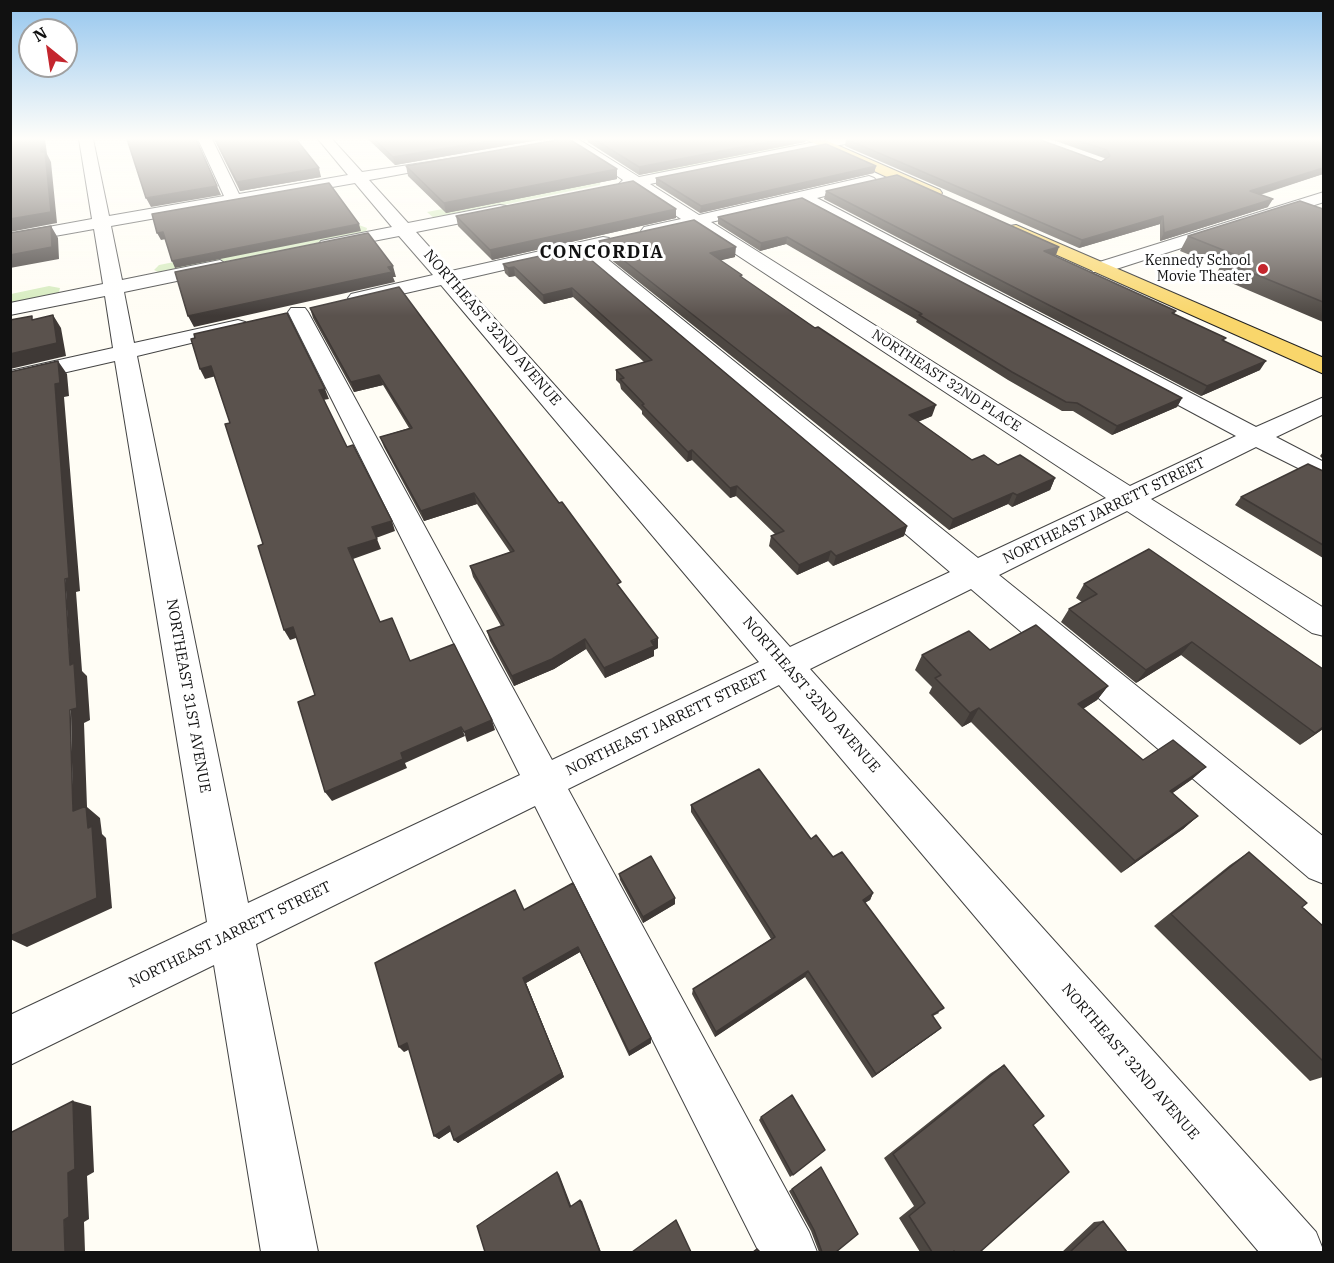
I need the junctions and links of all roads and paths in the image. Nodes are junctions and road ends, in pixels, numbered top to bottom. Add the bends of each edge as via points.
1 (97, 198) edge
2 (239, 198) edge
3 (377, 198) edge
4 (653, 198) edge
5 (793, 198) edge
6 (805, 198) edge
7 (1320, 198) edge
8 (233, 199) joint
9 (512, 200) edge
10 (696, 220) junction
11 (400, 222) junction
12 (999, 223) edge
13 (102, 224) junction
14 (10, 239) edge
15 (314, 239) edge
16 (581, 247) junction
17 (224, 249) edge
18 (155, 262) dead end
19 (243, 262) edge
20 (1100, 268) junction
21 (112, 275) junction
22 (448, 277) junction
23 (344, 301) edge
24 (10, 309) edge
25 (298, 312) dead end
26 (252, 322) edge
27 (126, 351) junction
28 (1323, 367) edge
29 (10, 378) edge
30 (1323, 404) edge
31 (1255, 437) junction
32 (1323, 473) edge
33 (1129, 499) junction
34 (973, 574) junction
35 (1323, 624) edge
36 (786, 665) junction
37 (542, 783) junction
38 (1323, 864) edge
39 (231, 934) junction
40 (10, 1041) edge
41 (290, 1252) edge
42 (789, 1252) edge
43 (1296, 1252) edge

1 - 13 street, NORTHEAST 31ST AVENUE
2 - 8 street
3 - 11 street, NORTHEAST 32ND AVENUE
4 - 10 street, NORTHEAST 32ND PLACE
5 - 10 street
6 - 31 street
7 - 20 street
8 - 13 street
9 - 11 street
10 - 16 street
10 - 33 street, NORTHEAST 32ND PLACE
11 - 15 street
11 - 22 street, NORTHEAST 32ND AVENUE
12 - 20 main road
13 - 14 street
13 - 21 street, NORTHEAST 31ST AVENUE
16 - 22 street
16 - 34 street
17 - 18 street
19 - 21 street
20 - 28 main road
21 - 24 street
21 - 27 street, NORTHEAST 31ST AVENUE
22 - 23 street
22 - 36 street, NORTHEAST 32ND AVENUE
25 - 37 street
26 - 27 street
27 - 29 street
27 - 39 street, NORTHEAST 31ST AVENUE
30 - 31 street, NORTHEAST JARRETT STREET
31 - 32 street
31 - 33 street, NORTHEAST JARRETT STREET
33 - 34 street, NORTHEAST JARRETT STREET
33 - 35 street, NORTHEAST 32ND PLACE
34 - 36 street, NORTHEAST JARRETT STREET
34 - 38 street
36 - 37 street, NORTHEAST JARRETT STREET
36 - 43 street, NORTHEAST 32ND AVENUE
37 - 39 street, NORTHEAST JARRETT STREET
37 - 42 street
39 - 40 street, NORTHEAST JARRETT STREET
39 - 41 street, NORTHEAST 31ST AVENUE

